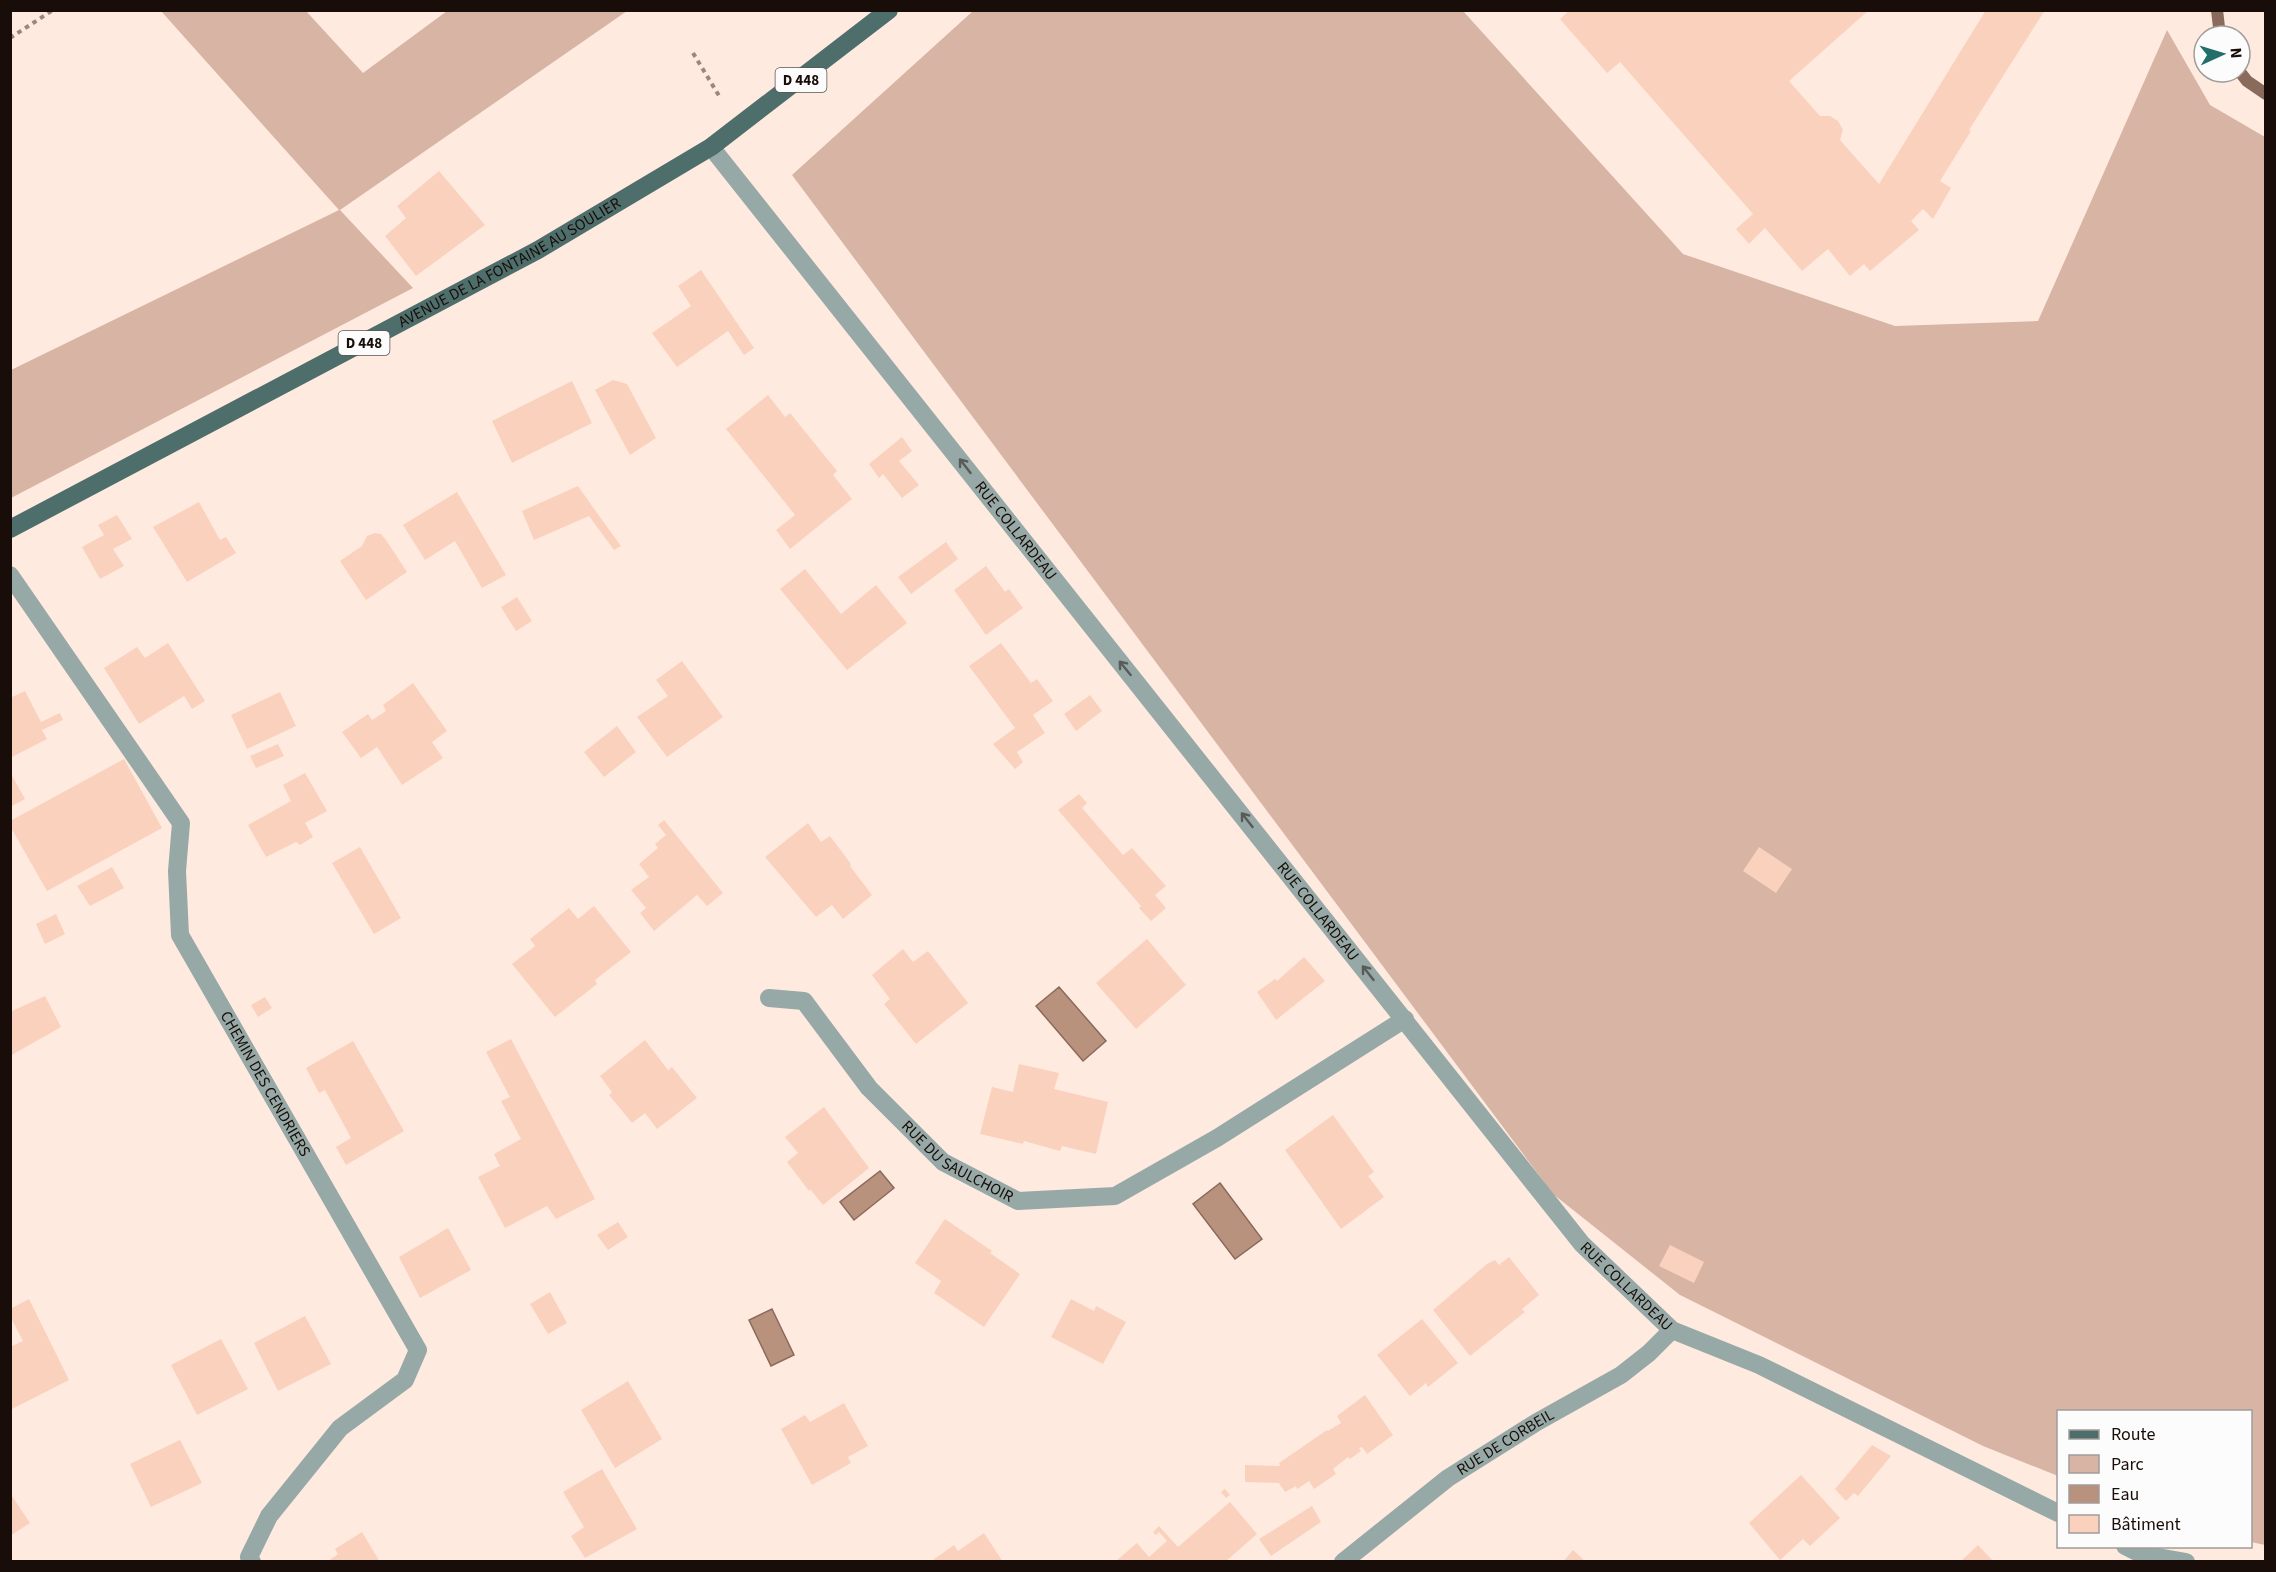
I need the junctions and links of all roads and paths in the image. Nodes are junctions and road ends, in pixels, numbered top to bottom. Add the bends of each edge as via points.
1 (53, 10) edge
2 (890, 10) edge
3 (10, 38) edge
4 (693, 53) dead end
5 (721, 99) dead end
6 (711, 147) junction
7 (10, 529) edge
8 (10, 574) edge
9 (770, 998) dead end
10 (1405, 1019) junction
11 (1672, 1330) junction
12 (2057, 1513) edge
13 (2136, 1554) edge
14 (252, 1562) edge
15 (1343, 1562) edge
16 (2186, 1562) edge

1 - 3 path
2 - 6 main road, AVENUE DE LA FONTAINE AU SOULIER / D 448
4 - 5 path
6 - 7 main road, AVENUE DE LA FONTAINE AU SOULIER / D 448 via 530,255
10 -> 6 street, RUE COLLARDEAU
8 - 14 street, CHEMIN DES CENDRIERS via 181,823 177,871 180,935 418,1350 405,1380 340,1428 269,1516 249,1557
9 - 10 street, RUE DU SAULCHOIR via 804,1001 869,1088 943,1162 1018,1201 1115,1196 1217,1138
10 - 11 street, RUE COLLARDEAU via 1582,1244
11 - 12 street, RUE COLLARDEAU via 1759,1365
11 - 15 street, RUE DE CORBEIL via 1621,1375 1448,1478
13 - 16 street

